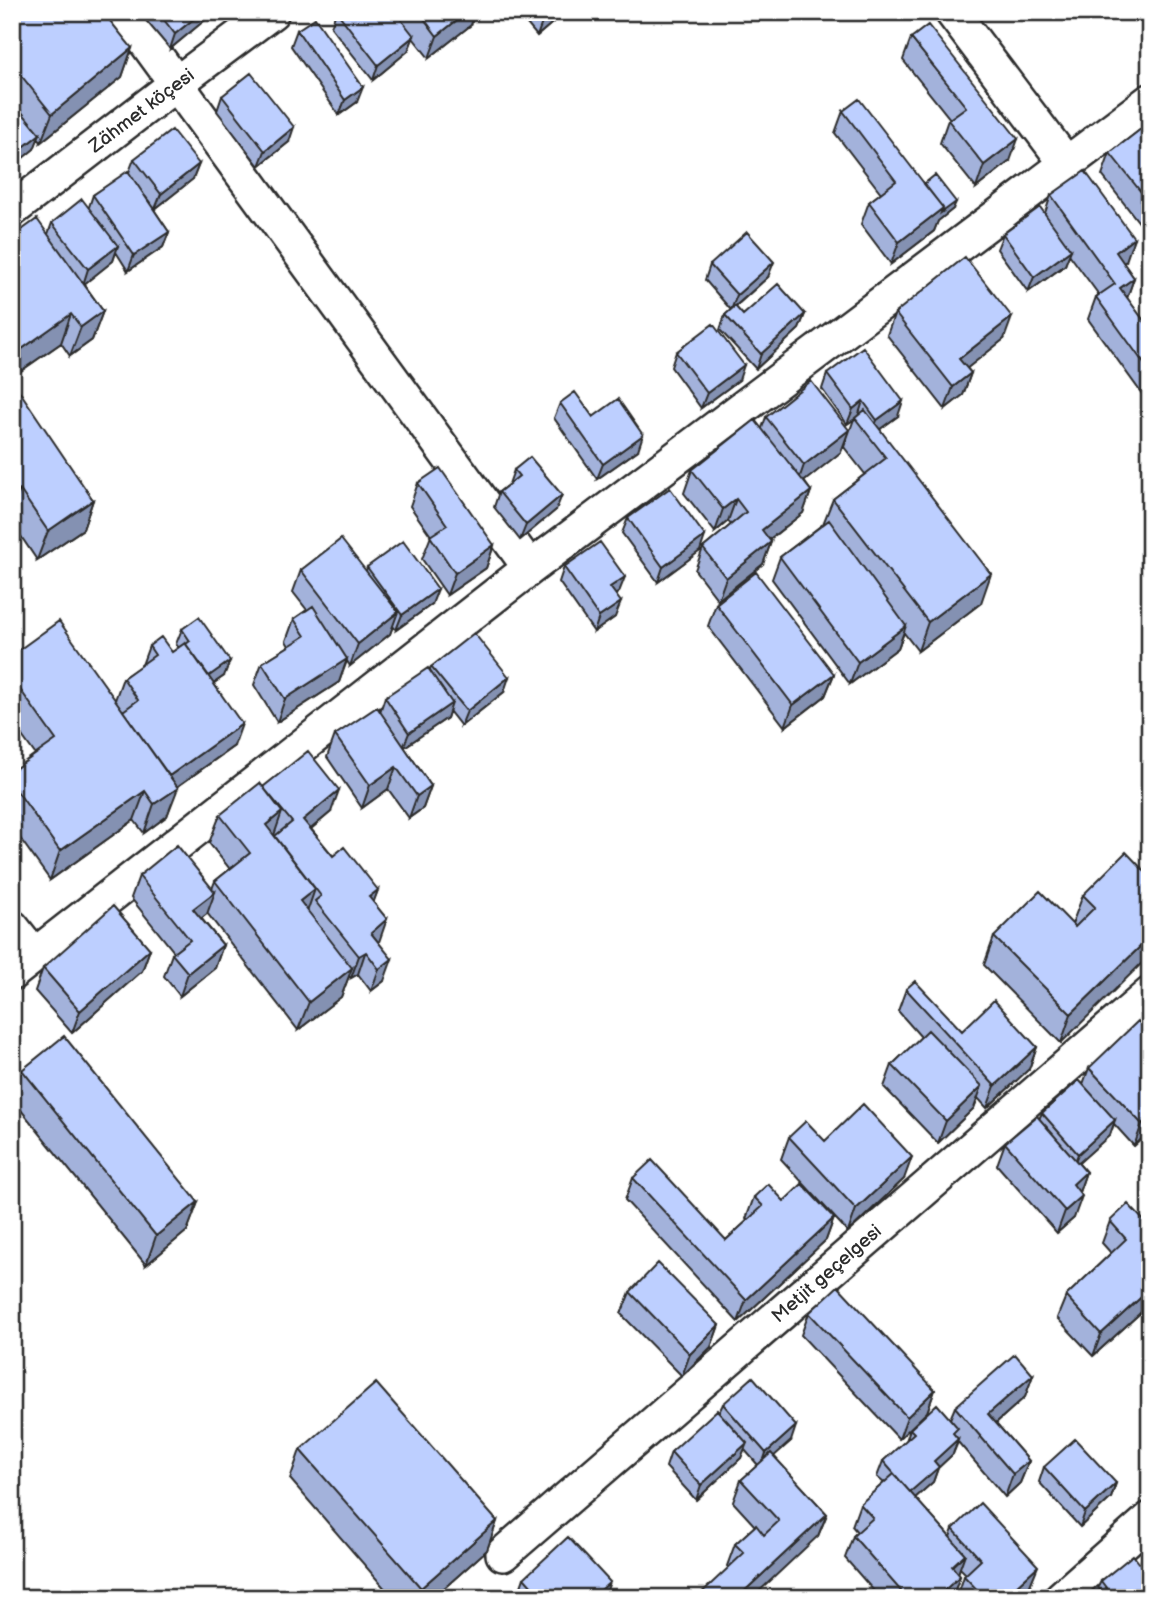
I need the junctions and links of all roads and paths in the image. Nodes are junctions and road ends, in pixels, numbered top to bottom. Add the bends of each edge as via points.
1 (124, 12) edge
2 (272, 12) edge
3 (952, 12) edge
4 (177, 83) junction
5 (1150, 101) edge
6 (1066, 163) junction
7 (12, 210) edge
8 (530, 568) junction
9 (12, 927) edge
10 (23, 964) edge
11 (1150, 994) edge
12 (1150, 1519) edge
13 (503, 1554) dead end
14 (1061, 1598) edge

1 - 4 street
2 - 4 street, Zähmet köçesi
3 - 6 street
4 - 7 street, Zähmet köçesi
4 - 8 street
5 - 6 street
6 - 8 street
8 - 10 street
9 - 10 street
11 - 13 street, Metjit geçelgesi
12 - 14 street

